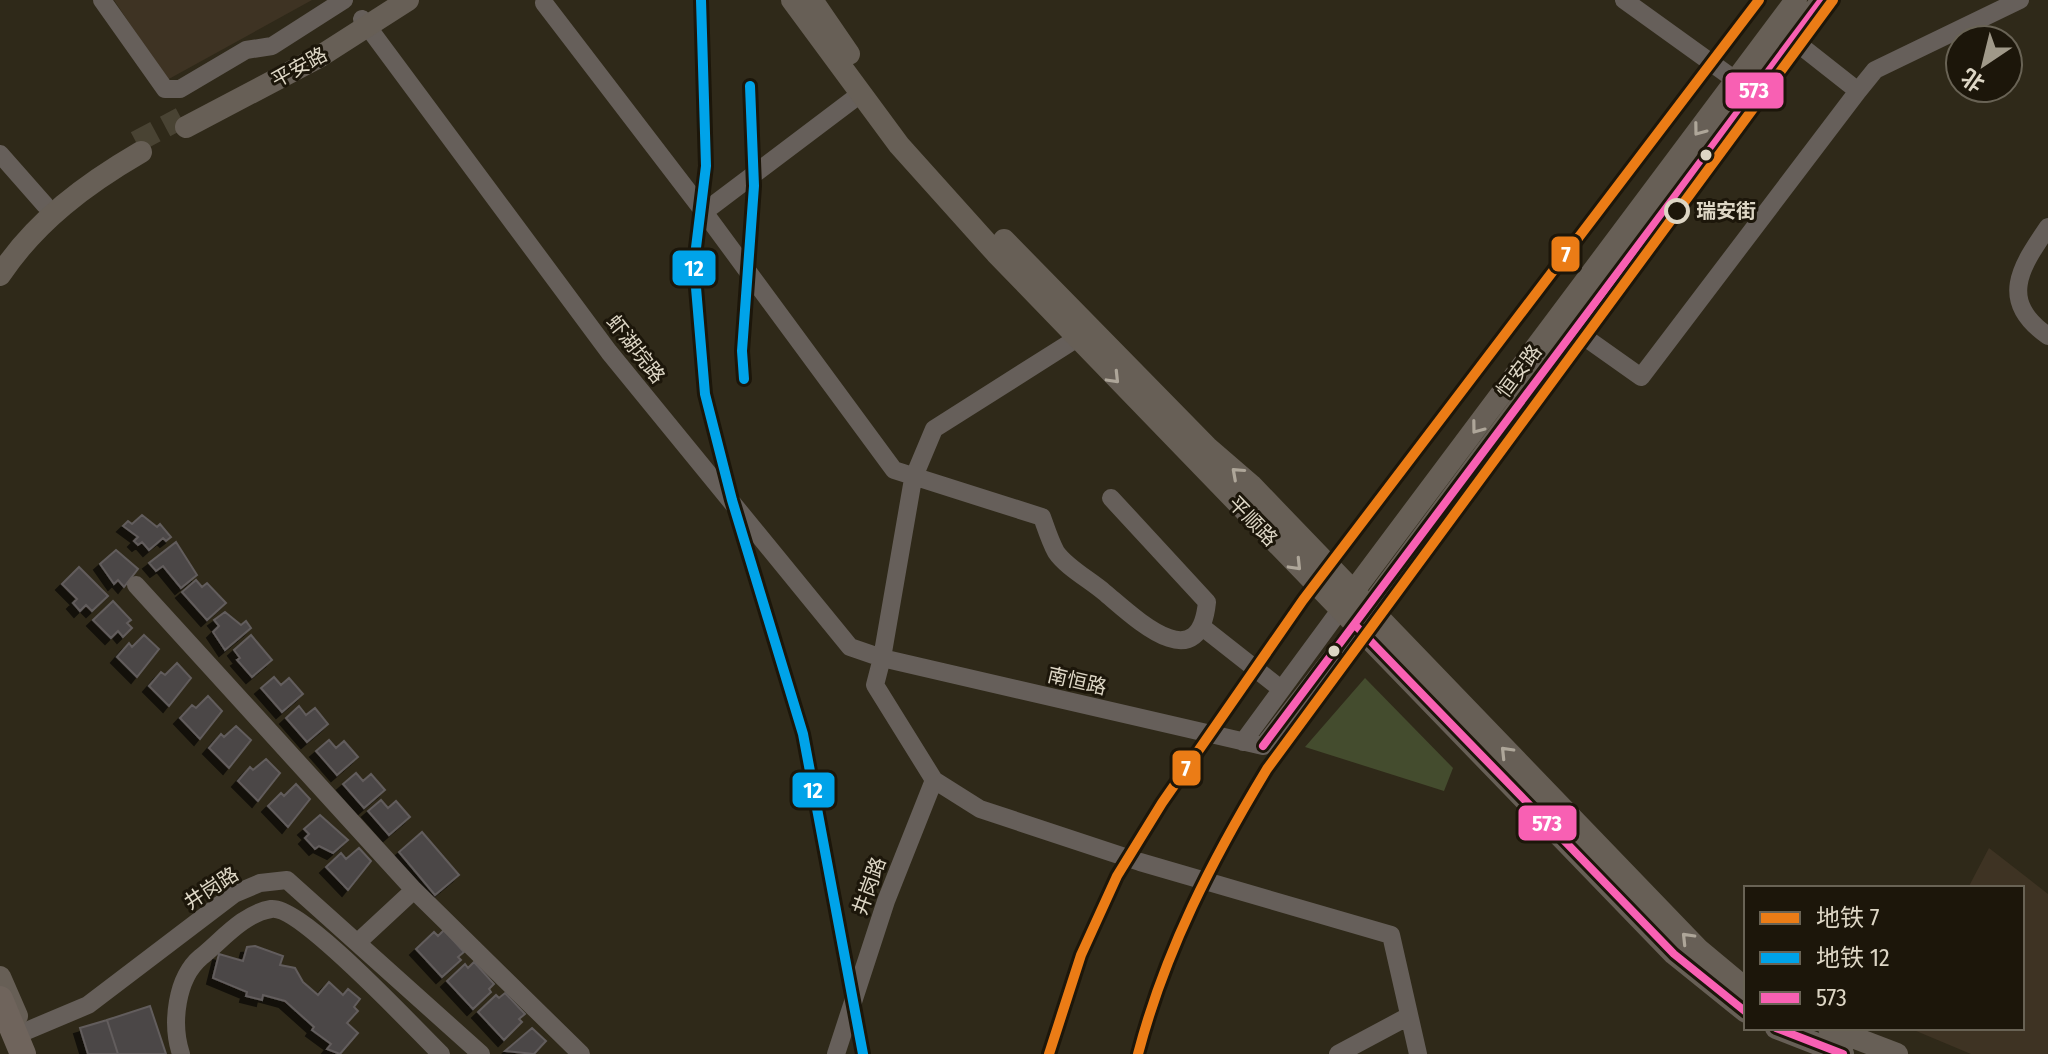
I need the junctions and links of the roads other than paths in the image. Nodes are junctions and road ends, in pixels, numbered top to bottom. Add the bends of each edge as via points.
1 (102, 0) edge
2 (344, 0) edge
3 (389, 0) edge
4 (408, 0) edge
5 (792, 0) edge
6 (812, 0) edge
7 (1624, 0) edge
8 (1796, 0) edge
9 (1822, 0) edge
10 (2020, 0) edge
11 (544, 3) dead end
12 (365, 23) junction
13 (1792, 39) junction
14 (1744, 87) junction
15 (1858, 91) junction
16 (859, 95) junction
17 (184, 122) tunnel mouth
18 (0, 154) edge
19 (45, 205) junction
20 (704, 212) junction
21 (2048, 227) edge
22 (0, 258) edge
23 (0, 275) edge
24 (1576, 331) junction
25 (2048, 336) edge
26 (1076, 339) junction
27 (913, 479) junction
28 (1111, 498) dead end
29 (136, 585) dead end
30 (1354, 610) junction
31 (1201, 626) junction
32 (882, 658) junction
33 (1281, 689) junction
34 (1243, 742) junction
35 (1263, 746) joint
36 (934, 780) junction
37 (414, 890) junction
38 (358, 942) junction
39 (0, 977) edge
40 (1744, 987) edge
41 (0, 999) edge
42 (1744, 1010) edge
43 (1409, 1016) junction
44 (1781, 1030) edge
45 (1834, 1030) edge
46 (24, 1043) edge
47 (32, 1054) edge
48 (181, 1054) edge
49 (441, 1054) edge
50 (481, 1054) edge
51 (581, 1054) edge
52 (836, 1054) edge
53 (1338, 1054) edge
54 (1418, 1054) edge
55 (1843, 1054) edge
56 (1897, 1054) edge

1 - 2 street via 165,89 180,89 246,50 272,46
3 - 12 main road, 平安路
4 - 12 main road, 平安路
5 - 16 main road, 平顺路
30 -> 6 main road, 平顺路 via 1251,485 992,229 872,87
7 - 14 street
8 - 14 main road, 恒安路
9 - 13 main road, 恒安路
10 - 15 street via 1875,70
11 - 20 street
12 - 17 main road, 平安路
12 - 32 street, 虾湖垸路 via 609,352 850,647
13 - 14 main road, 恒安路
13 - 15 street
14 - 24 main road, 恒安路
14 -> 30 main road, 恒安路
15 - 24 street via 1641,377
16 - 20 street
16 - 26 main road, 平顺路
18 - 19 street
19 - 22 main road
19 - 23 main road via 87,172 138,147 60,206
20 - 27 street via 894,470
21 - 25 street via 2024,263 2016,287 2022,312
24 - 30 main road, 恒安路
26 - 27 street via 934,429
26 -> 30 main road, 平顺路
27 - 31 street via 1042,517 1057,554 1158,637 1180,641
27 - 32 street
28 - 31 street via 1207,602
29 - 37 street
30 - 33 street, 恒安路
30 - 35 street, 恒安路
40 -> 30 main road, 平顺路 via 1698,949
30 - 42 main road, 平顺路 via 1674,954
31 - 33 street
32 - 34 street, 南恒路
32 - 36 street via 875,685
33 - 34 street, 恒安路
34 - 35 street, 南恒路
36 - 43 street via 980,809 1391,935
36 - 52 street, 井岗路 via 886,901
37 - 38 street
37 - 51 street
38 - 46 street, 井岗路 via 287,880 260,883 234,894 88,1005
38 - 50 street, 井岗路
39 - 46 main road
41 - 46 highway
43 - 53 street
43 - 54 street
44 - 55 main road
45 - 56 main road
46 - 47 main road
48 - 49 street via 180,992 190,966 252,915 272,909 293,914 318,934

